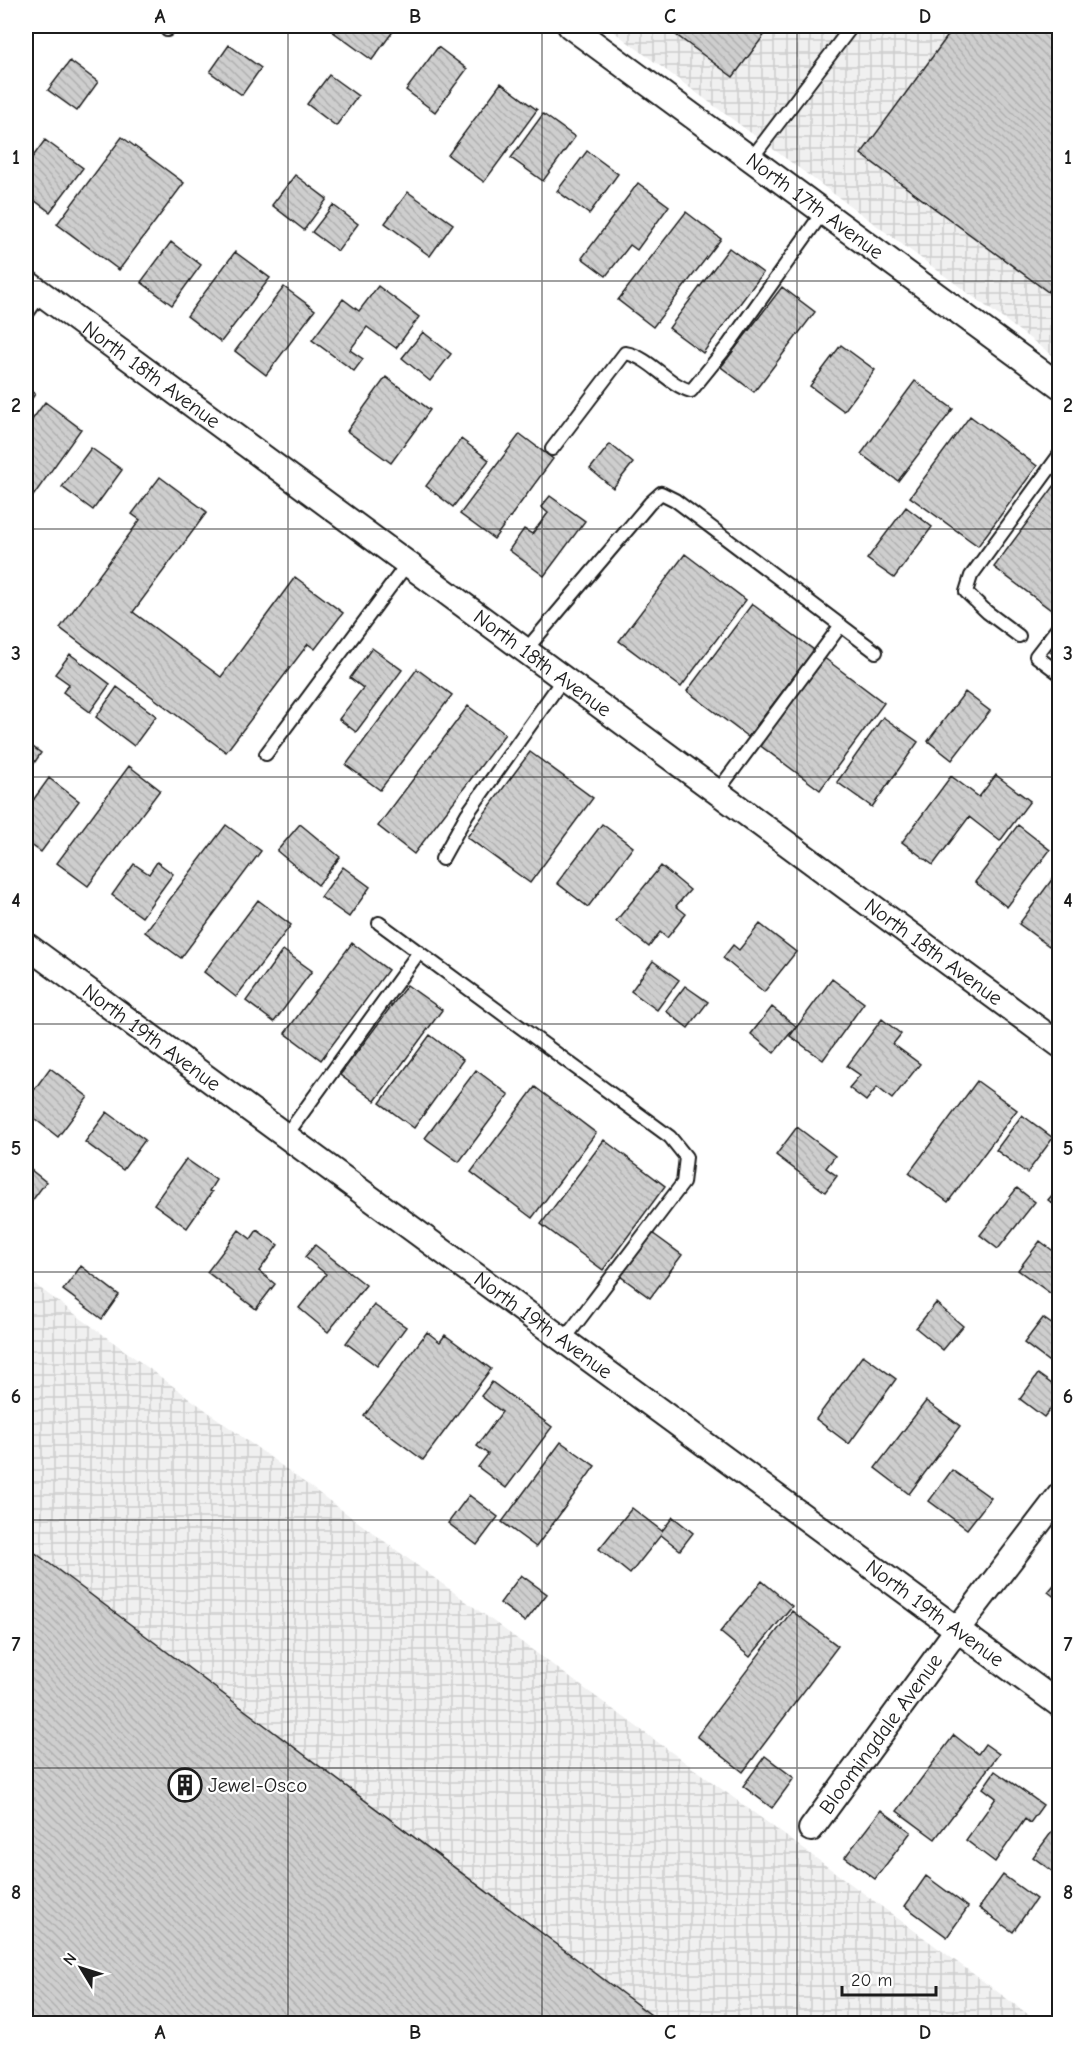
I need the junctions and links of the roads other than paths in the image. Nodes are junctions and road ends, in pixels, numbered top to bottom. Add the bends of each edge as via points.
1 (570, 26) edge
2 (852, 26) edge
3 (751, 159) junction
4 (824, 212) junction
5 (34, 288) edge
6 (26, 315) edge
7 (1059, 387) edge
8 (552, 449) dead end
9 (1059, 454) edge
10 (407, 564) junction
11 (841, 625) junction
12 (1059, 625) edge
13 (1019, 636) dead end
14 (525, 651) junction
15 (876, 652) dead end
16 (1059, 674) edge
17 (563, 679) junction
18 (266, 754) dead end
19 (717, 792) junction
20 (442, 860) dead end
21 (379, 923) dead end
22 (26, 945) edge
23 (418, 952) junction
24 (1059, 1045) edge
25 (285, 1137) junction
26 (563, 1341) junction
27 (1059, 1495) edge
28 (956, 1631) junction
29 (1059, 1705) edge
30 (811, 1828) dead end

1 - 3 street, North 17th Avenue
2 - 3 lane
3 - 4 street, North 17th Avenue
4 - 7 street, North 17th Avenue
4 - 8 lane via 691,391 681,389 637,355 625,352
5 - 6 lane
5 - 10 street, North 18th Avenue
9 - 13 lane via 971,576 966,592
10 - 14 street, North 18th Avenue
10 - 18 lane
11 - 14 lane via 661,493
11 - 15 lane
11 - 19 lane
12 - 16 lane via 1036,656
14 - 17 street, North 18th Avenue
17 - 19 street, North 18th Avenue
17 - 20 lane via 467,814
19 - 24 street, North 18th Avenue
21 - 23 lane
22 - 25 street, North 19th Avenue
23 - 25 lane
23 - 26 lane via 670,1137 686,1157 683,1183
25 - 26 street, North 19th Avenue
26 - 28 street, North 19th Avenue
27 - 28 street, Bloomingdale Avenue
28 - 29 street, North 19th Avenue
28 - 30 street, Bloomingdale Avenue

